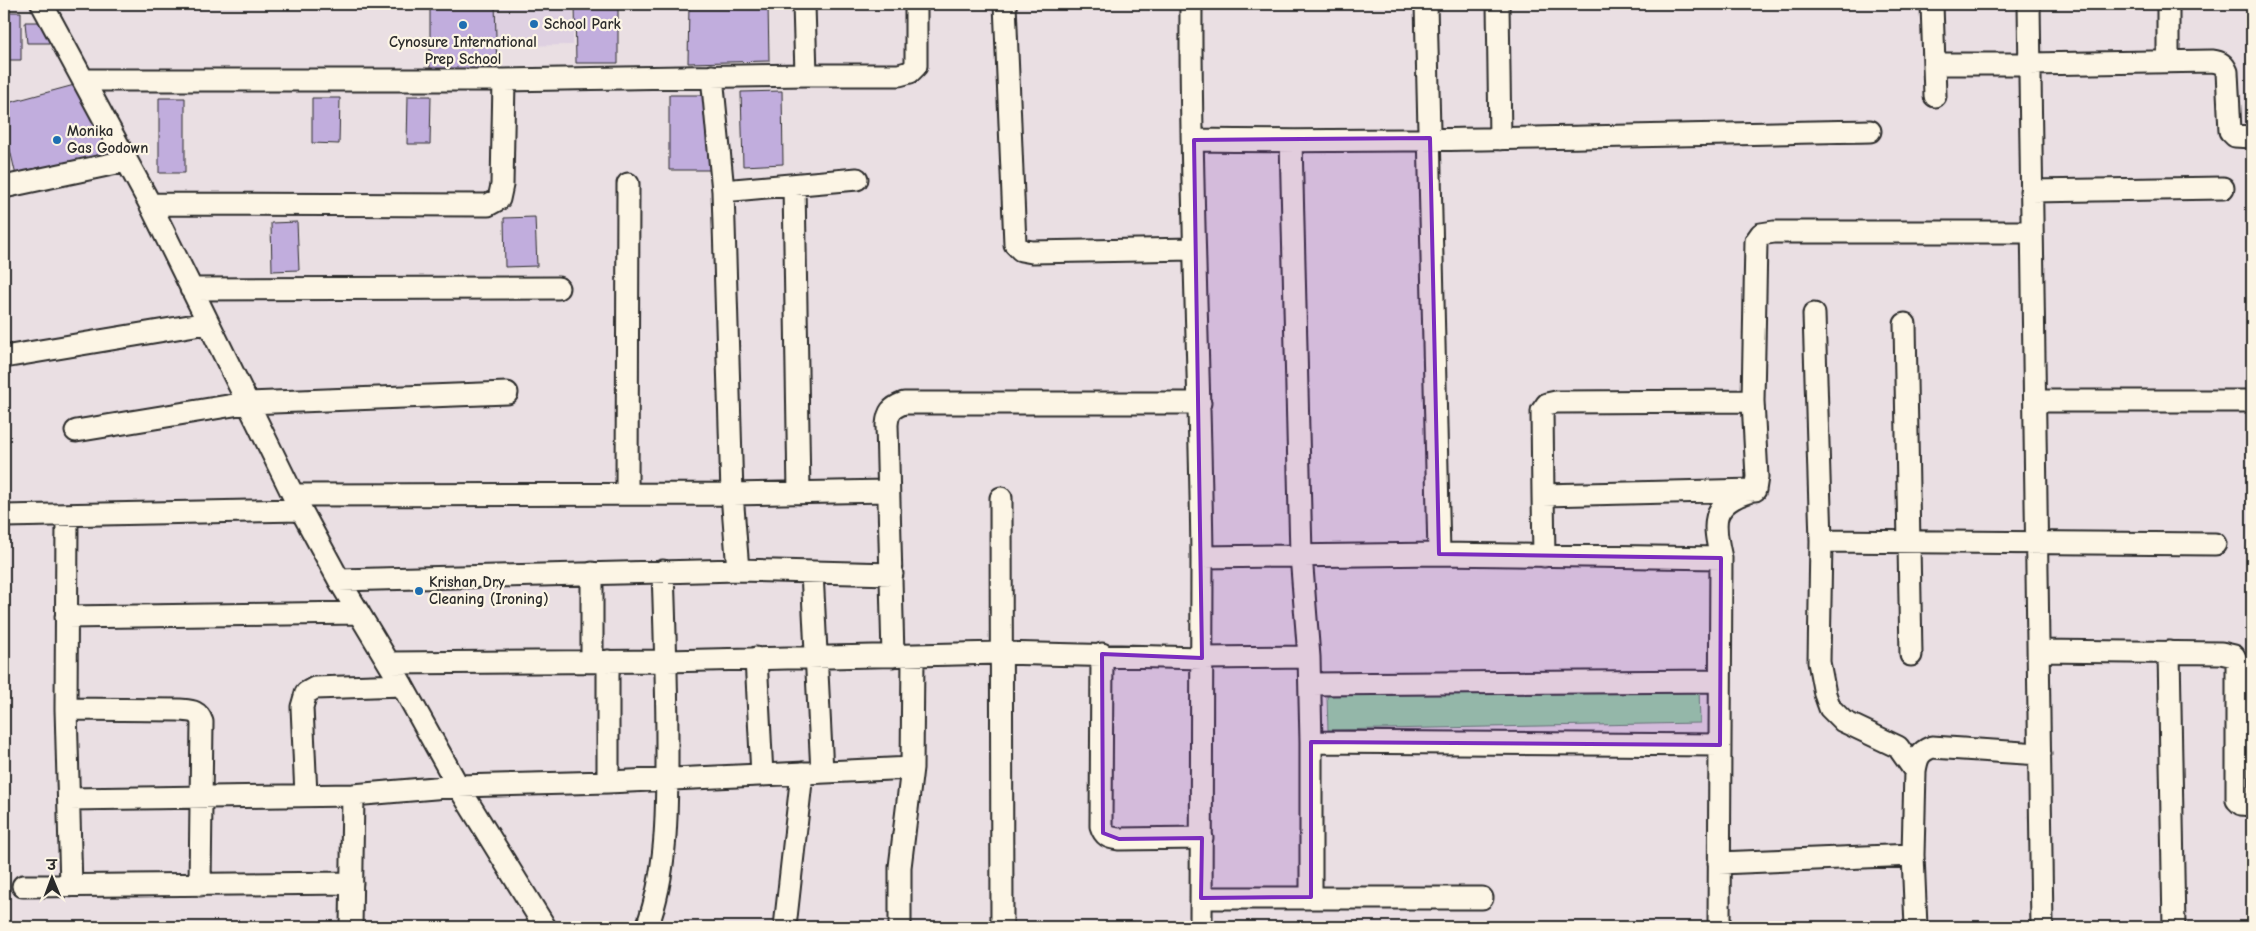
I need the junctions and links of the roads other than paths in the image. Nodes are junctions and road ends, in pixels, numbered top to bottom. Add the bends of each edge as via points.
1 (42, 4) edge
2 (804, 4) edge
3 (916, 4) edge
4 (1005, 4) edge
5 (1191, 4) edge
6 (1426, 4) edge
7 (1498, 4) edge
8 (1932, 4) edge
9 (2029, 4) edge
10 (2168, 4) edge
11 (2168, 61) junction
12 (1934, 64) junction
13 (2029, 64) junction
14 (806, 74) junction
15 (712, 76) junction
16 (84, 80) junction
17 (504, 80) junction
18 (1935, 96) dead end
19 (1870, 131) dead end
20 (2252, 137) edge
21 (1430, 138) junction
22 (1500, 139) junction
23 (1194, 140) junction
24 (1291, 141) junction
25 (126, 161) junction
26 (857, 179) dead end
27 (628, 184) dead end
28 (794, 185) junction
29 (4, 187) edge
30 (2223, 188) dead end
31 (723, 191) junction
32 (2031, 191) junction
33 (150, 204) junction
34 (2032, 232) junction
35 (1193, 249) junction
36 (558, 288) dead end
37 (191, 289) junction
38 (1814, 314) dead end
39 (207, 323) junction
40 (1905, 324) dead end
41 (4, 357) edge
42 (507, 393) dead end
43 (1753, 401) junction
44 (2035, 401) junction
45 (2252, 401) edge
46 (246, 403) junction
47 (1200, 403) junction
48 (76, 431) dead end
49 (1754, 490) junction
50 (887, 491) junction
51 (627, 493) junction
52 (799, 493) junction
53 (732, 494) junction
54 (1543, 495) junction
55 (1001, 498) dead end
56 (297, 503) junction
57 (4, 516) edge
58 (67, 516) junction
59 (1908, 540) junction
60 (1821, 541) junction
61 (2035, 542) junction
62 (2216, 544) dead end
63 (1440, 554) junction
64 (1302, 555) junction
65 (1544, 556) junction
66 (1202, 557) junction
67 (1721, 558) junction
68 (738, 570) junction
69 (663, 571) junction
70 (812, 572) junction
71 (592, 573) junction
72 (892, 574) junction
73 (339, 580) junction
74 (359, 613) junction
75 (66, 617) junction
76 (2039, 651) junction
77 (2169, 652) junction
78 (1000, 653) junction
79 (1102, 654) junction
80 (1911, 654) dead end
81 (818, 656) junction
82 (903, 656) junction
83 (1308, 657) junction
84 (756, 658) junction
85 (1202, 658) junction
86 (600, 661) junction
87 (667, 661) junction
88 (390, 663) junction
89 (1719, 681) junction
90 (1310, 684) junction
91 (402, 685) junction
92 (66, 709) junction
93 (1311, 742) junction
94 (1720, 745) junction
95 (2040, 754) junction
96 (912, 768) junction
97 (1915, 771) junction
98 (812, 773) junction
99 (762, 774) junction
100 (667, 779) junction
101 (608, 782) junction
102 (458, 786) junction
103 (306, 795) junction
104 (353, 795) junction
105 (200, 796) junction
106 (69, 799) junction
107 (2252, 805) edge
108 (1202, 838) junction
109 (1913, 855) junction
110 (1719, 863) junction
111 (352, 883) junction
112 (200, 885) junction
113 (23, 886) dead end
114 (71, 886) junction
115 (1311, 897) junction
116 (1201, 898) junction
117 (1482, 898) dead end
118 (352, 927) edge
119 (545, 927) edge
120 (647, 927) edge
121 (785, 927) edge
122 (900, 927) edge
123 (1002, 927) edge
124 (1201, 927) edge
125 (1719, 927) edge
126 (1916, 927) edge
127 (2042, 927) edge
128 (2174, 927) edge

1 - 16 street
2 - 14 street
3 - 14 street via 916,66 910,72 899,75
4 - 35 street via 1015,244 1021,250 1032,252
5 - 23 street
6 - 21 street
7 - 22 street
8 - 12 street
9 - 13 street
10 - 11 street
11 - 13 street
11 - 20 street via 2212,61 2224,66 2230,131 2235,136
12 - 13 street
12 - 18 street
13 - 32 street
14 - 15 street
15 - 17 street
15 - 31 street
16 - 17 street
16 - 25 street
17 - 33 street via 502,185 499,199 488,205
19 - 22 street
21 - 22 street
21 - 24 street
21 - 63 street
23 - 24 street
23 - 35 street
24 - 64 street
25 - 29 street
25 - 33 street
26 - 28 street
27 - 51 street
28 - 31 street
28 - 52 street
30 - 32 street
31 - 53 street
32 - 34 street
33 - 37 street
34 - 43 street via 1761,234 1756,241
34 - 44 street
35 - 47 street
36 - 37 street
37 - 39 street
38 - 60 street
39 - 41 street
39 - 46 street
40 - 59 street
42 - 46 street
43 - 49 street via 1757,477
43 - 54 street via 1547,404 1542,412
44 - 45 street
44 - 61 street
46 - 48 street
46 - 56 street
47 - 50 street via 904,403 893,407 887,414
47 - 66 street
49 - 54 street
49 - 67 street via 1732,498 1718,513 1715,523
50 - 52 street
50 - 72 street
51 - 53 street
51 - 56 street
52 - 53 street
53 - 68 street
54 - 65 street
55 - 78 street
56 - 58 street
56 - 73 street
57 - 58 street
58 - 75 street
59 - 60 street
59 - 61 street
59 - 80 street
60 - 97 street via 1819,662 1827,701 1843,721 1898,747
61 - 62 street
61 - 76 street
63 - 64 street
63 - 65 street
64 - 66 street
64 - 83 street
65 - 67 street
66 - 85 street
67 - 89 street
68 - 69 street
68 - 70 street
69 - 71 street
69 - 87 street
70 - 72 street
70 - 81 street
71 - 73 street
71 - 86 street
72 - 82 street
73 - 74 street
74 - 75 street
74 - 88 street
75 - 92 street
76 - 77 street
76 - 95 street
77 - 107 street via 2234,656 2237,662 2237,800 2241,804
77 - 128 street
78 - 79 street
78 - 82 street
78 - 123 street
79 - 85 street
79 - 108 street via 1103,834 1119,839
81 - 82 street
81 - 84 street
81 - 98 street
82 - 96 street
83 - 85 street
83 - 90 street
84 - 87 street
84 - 99 street
85 - 108 street
86 - 87 street
86 - 88 street
86 - 101 street
87 - 100 street
88 - 91 street
89 - 90 street
89 - 94 street
90 - 93 street
91 - 102 street
91 - 103 street via 315,688 306,693 302,707
92 - 105 street via 180,710 200,715
92 - 106 street
93 - 94 street
93 - 115 street
94 - 110 street
95 - 97 street via 1932,747 1922,751
95 - 127 street
96 - 98 street
96 - 122 street via 900,867
97 - 109 street
98 - 99 street
98 - 121 street
99 - 100 street
100 - 101 street
100 - 120 street via 662,868
101 - 102 street
102 - 104 street
102 - 119 street
103 - 104 street
103 - 105 street
104 - 111 street
105 - 106 street
105 - 112 street
106 - 114 street
108 - 116 street
109 - 110 street
109 - 126 street
110 - 125 street
111 - 112 street
111 - 118 street
112 - 114 street
113 - 114 street
115 - 116 street
115 - 117 street
116 - 124 street

